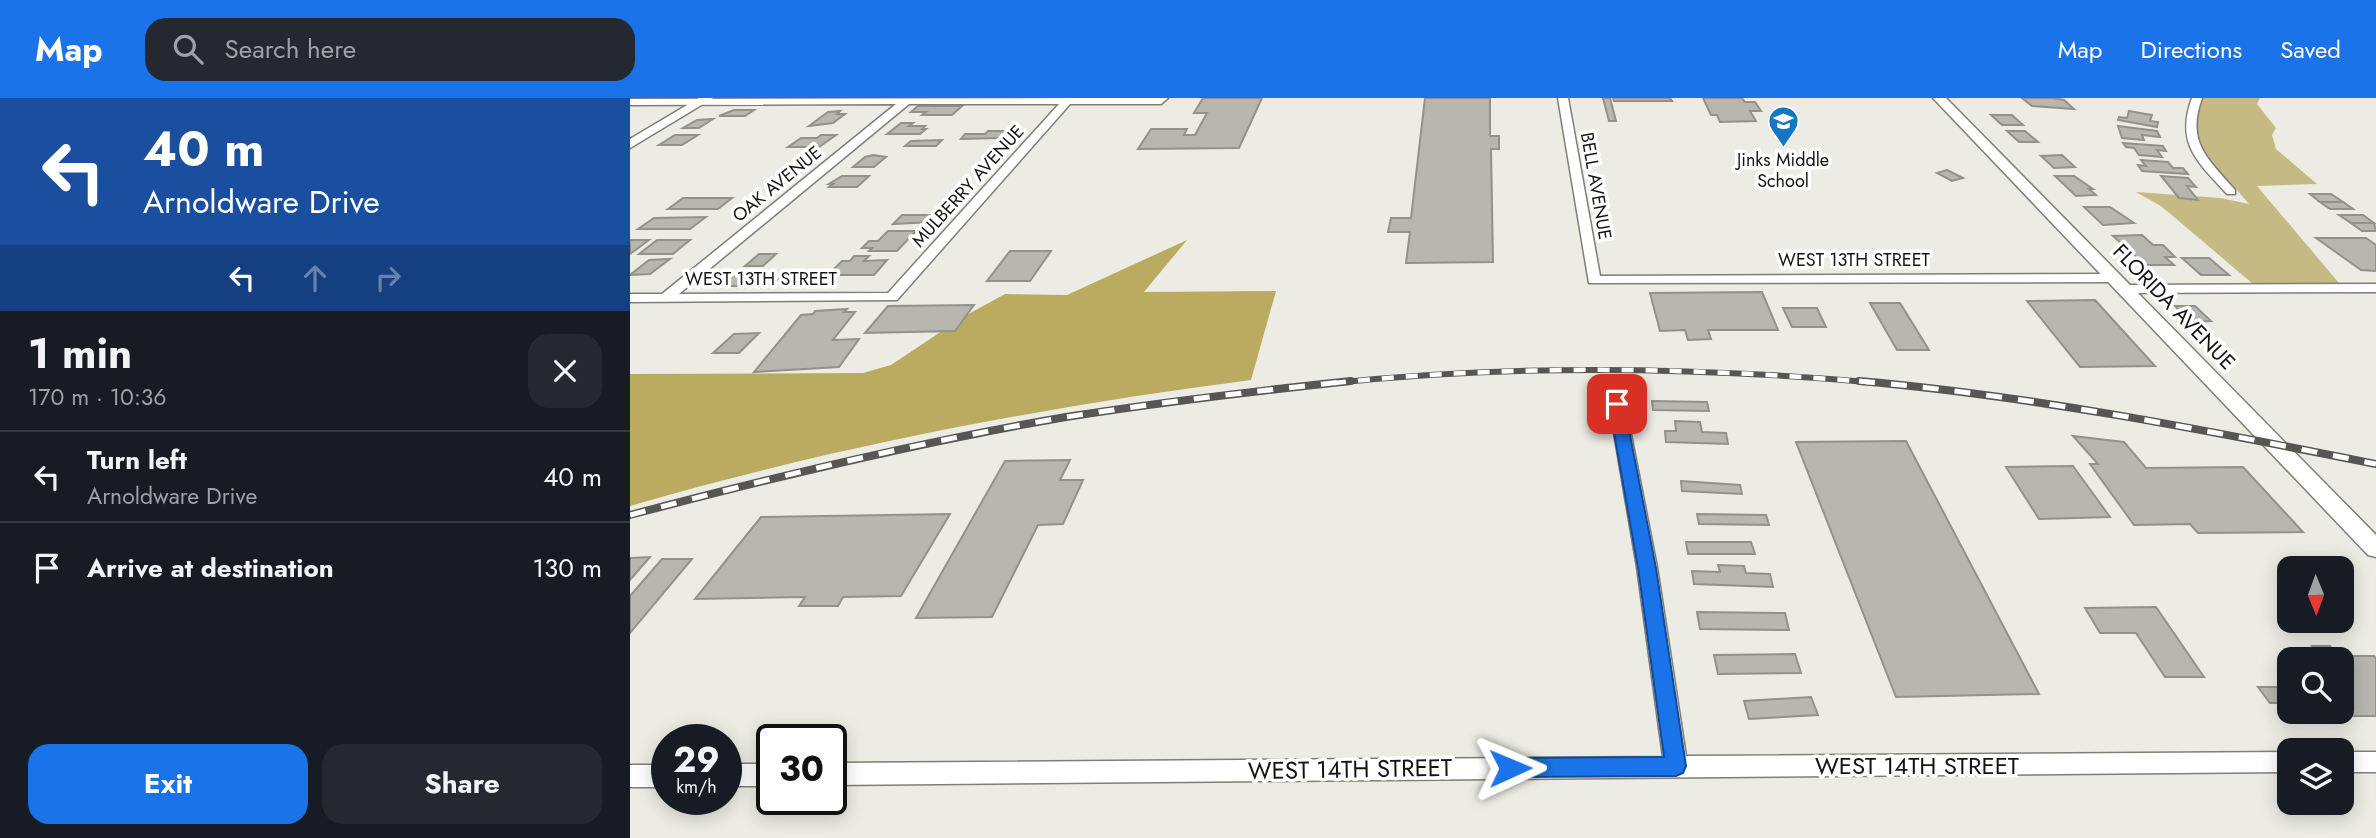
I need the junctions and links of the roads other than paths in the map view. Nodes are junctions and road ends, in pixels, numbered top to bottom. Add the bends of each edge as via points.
1 (1563, 98) edge
2 (1938, 98) edge
3 (2197, 98) edge
4 (909, 99) edge
5 (1068, 99) edge
6 (1162, 99) edge
7 (703, 100) edge
8 (630, 102) edge
9 (630, 144) edge
10 (2231, 192) dead end
11 (1594, 280) joint
12 (2119, 284) junction
13 (2376, 288) edge
14 (892, 297) joint
15 (630, 298) edge
16 (664, 298) junction
17 (1617, 404) dead end
18 (2376, 549) edge
19 (2277, 762) edge
20 (2354, 762) edge
21 (2376, 762) edge
22 (1676, 766) junction
23 (847, 774) edge
24 (630, 776) edge
25 (651, 776) edge

1 - 11 street, BELL AVENUE
2 - 12 street, FLORIDA AVENUE
3 - 10 street via 2190,140
4 - 5 street
4 - 7 street
4 - 16 street, OAK AVENUE
5 - 6 street
5 - 14 street, MULBERRY AVENUE
7 - 8 street
7 - 9 street
11 - 12 street, WEST 13TH STREET
12 - 13 street, WEST 13TH STREET
12 - 18 street, FLORIDA AVENUE
14 - 16 street, WEST 13TH STREET
15 - 16 street, WEST 13TH STREET
17 - 22 street
19 - 22 street, WEST 14TH STREET
20 - 21 street
22 - 23 street, WEST 14TH STREET
24 - 25 street

